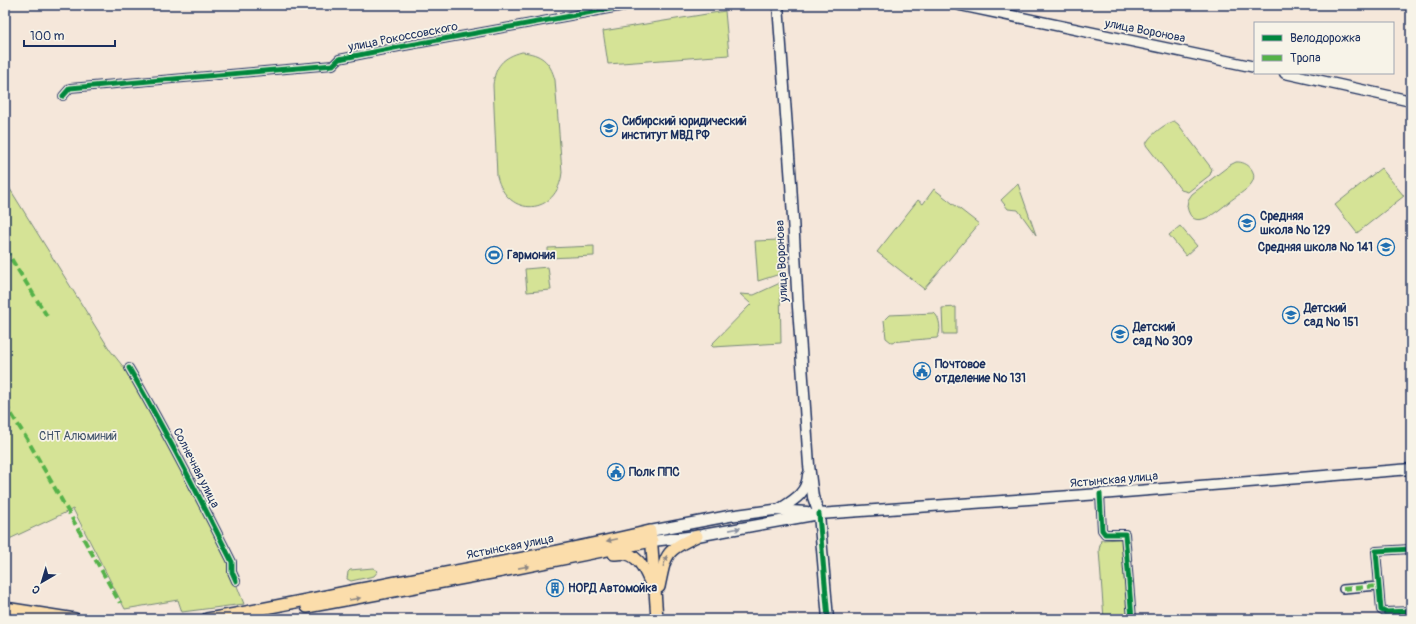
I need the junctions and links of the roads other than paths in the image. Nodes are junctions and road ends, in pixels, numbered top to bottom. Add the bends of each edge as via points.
1 (631, 5) edge
2 (778, 5) edge
3 (960, 5) edge
4 (1254, 67) edge
5 (1290, 74) edge
6 (63, 96) dead end
7 (1411, 101) edge
8 (129, 368) dead end
9 (809, 465) junction
10 (1411, 469) edge
11 (1100, 494) junction
12 (780, 509) junction
13 (819, 514) junction
14 (651, 536) junction
15 (697, 536) junction
16 (1411, 549) edge
17 (585, 555) junction
18 (236, 581) dead end
19 (1378, 586) junction
20 (1343, 589) dead end
21 (657, 599) junction
22 (5, 608) edge
23 (1411, 611) edge
24 (5, 616) edge
25 (1385, 616) edge
26 (24, 619) edge
27 (75, 619) edge
28 (207, 619) edge
29 (250, 619) edge
30 (657, 619) edge
31 (828, 619) edge
32 (1132, 619) edge

1 - 6 street, улица Рокоссовского via 391,48 339,59 333,65 70,88
2 - 9 main road, улица Воронова
3 - 4 main road, улица Воронова
5 - 7 main road
8 - 18 street, Солнечная улица via 200,498 232,562 232,572
9 - 12 main road via 808,480 800,496
9 - 13 main road, улица Воронова
10 - 11 main road, Ястынская улица
11 - 13 main road, Ястынская улица
11 - 32 street via 1102,530 1105,534 1125,534
12 - 13 main road, Ястынская улица
12 - 14 main road, Ястынская улица via 729,516
15 -> 13 main road, Ястынская улица
13 - 31 main road, улица Воронова
14 - 15 main road, Ястынская улица
14 - 17 main road, Ястынская улица
14 - 21 main road
14 -> 28 main road, Ястынская улица
21 -> 15 main road via 667,555 680,544
16 - 19 street via 1376,551
17 - 21 main road via 627,554 637,559
29 -> 17 main road, Ястынская улица
19 - 20 street
19 - 25 street via 1381,610
21 - 30 main road
22 - 27 main road
23 - 25 street
24 - 26 main road

